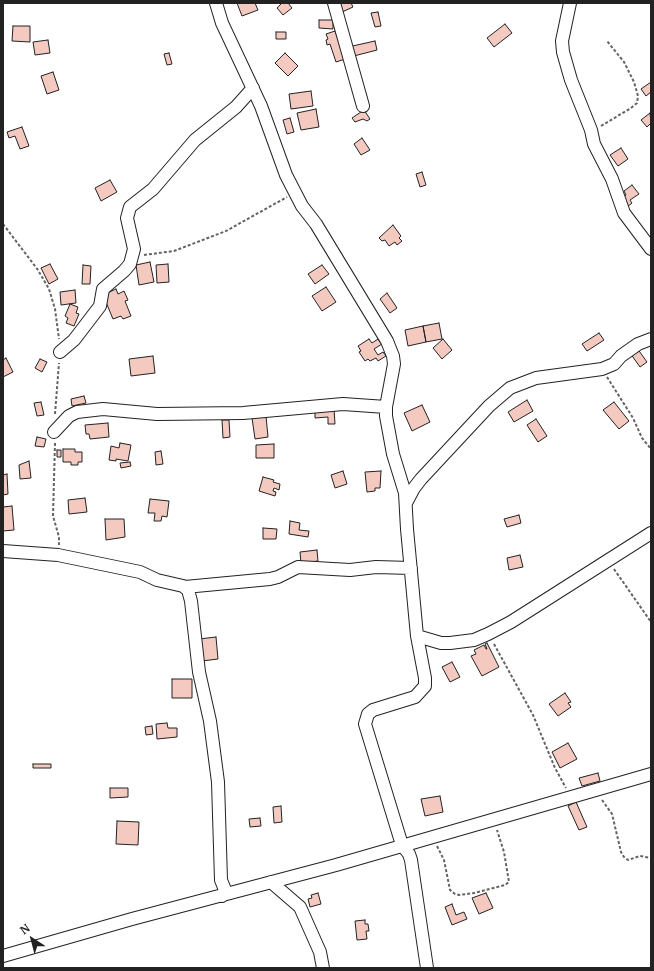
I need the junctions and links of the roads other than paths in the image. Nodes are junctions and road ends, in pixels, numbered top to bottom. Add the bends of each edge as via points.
1 (216, 3) edge
2 (334, 3) edge
3 (570, 3) edge
4 (253, 88) junction
5 (363, 106) dead end
6 (651, 249) edge
7 (651, 339) edge
8 (60, 352) road end
9 (386, 407) junction
10 (54, 432) road end
11 (406, 504) junction
12 (651, 533) edge
13 (3, 551) edge
14 (411, 568) junction
15 (185, 587) junction
16 (417, 636) junction
17 (651, 774) edge
18 (402, 845) junction
19 (271, 882) junction
20 (222, 896) junction
21 (3, 956) edge
22 (323, 968) edge
23 (427, 968) edge

1 - 4 street via 222,23
2 - 5 street
3 - 6 street via 563,30 563,52 571,80 594,144 612,179 624,213
4 - 8 street via 241,102 195,140 153,189 130,207 127,218 134,250 130,264 103,289 100,306 90,321
4 - 9 street via 276,152 295,193 387,341 394,364
7 - 11 street via 638,344 614,364 602,369 536,378 510,388 489,406 421,479
9 - 10 street via 343,404 243,413 157,414 103,409 77,412 69,416
9 - 11 street via 388,433 403,482
11 - 14 street
12 - 16 street via 488,634 474,640 450,643
13 - 15 street via 58,555 140,572 157,580
14 - 15 street via 376,567 350,570 298,567 270,579
14 - 16 street
15 - 20 street via 191,600 199,672 210,721 218,782 221,880 225,890
16 - 18 street via 425,686 415,697 374,710 365,719
17 - 18 street
18 - 19 street
18 - 23 street via 411,860
19 - 20 street
19 - 22 street via 300,907 320,952
20 - 21 street

